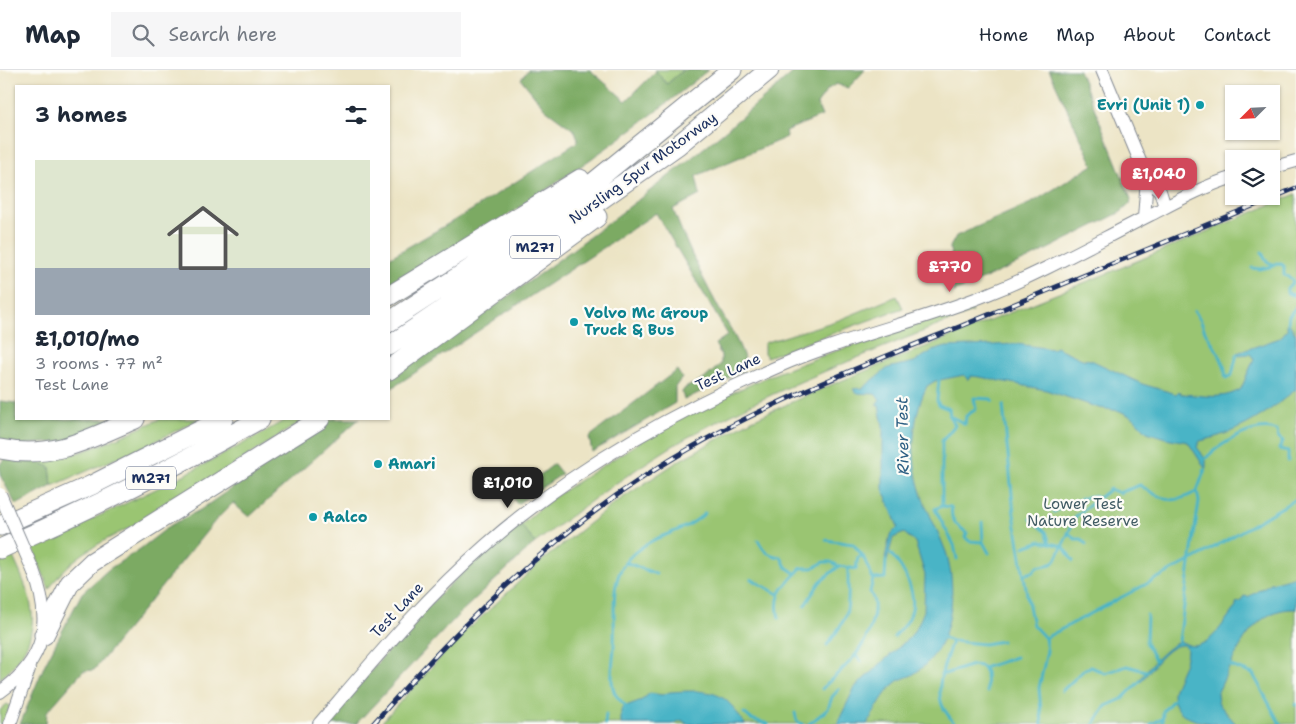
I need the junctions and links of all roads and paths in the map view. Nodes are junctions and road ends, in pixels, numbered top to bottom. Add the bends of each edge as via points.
1 (732, 70) edge
2 (769, 70) edge
3 (1102, 70) edge
4 (667, 124) junction
5 (678, 144) junction
6 (1296, 161) edge
7 (1280, 165) edge
8 (1147, 178) junction
9 (1225, 180) edge
10 (1165, 207) junction
11 (1144, 218) junction
12 (390, 295) edge
13 (390, 321) edge
14 (390, 345) edge
15 (390, 369) edge
16 (133, 420) edge
17 (221, 420) edge
18 (258, 420) edge
19 (318, 420) edge
20 (0, 449) edge
21 (0, 494) edge
22 (0, 526) edge
23 (0, 549) edge
24 (44, 635) junction
25 (32, 662) junction
26 (0, 692) edge
27 (10, 724) edge
28 (319, 724) edge

1 - 4 highway, Nursling Spur Motorway / M271
2 - 5 highway, Nursling Spur Motorway / M271
3 - 8 street
4 - 12 highway, M271
4 - 13 highway, Nursling Spur Motorway / M271 via 561,207
5 - 14 highway, Nursling Spur Motorway / M271
5 - 15 highway, M271 via 604,212
6 - 7 street
8 - 10 street via 1160,191
8 - 11 street
9 - 10 street, Test Lane
10 - 11 street, Test Lane
11 - 28 street, Test Lane via 988,294 837,343 777,367 653,428 577,476 487,544 431,597
16 - 20 highway via 70,447 50,452
17 - 22 highway, M271 via 92,485
18 - 23 highway, M271 via 89,510
19 - 24 highway, M271 via 92,562 70,583
21 - 24 street, bridge via 42,594
24 - 25 street
25 - 26 street
25 - 27 street

